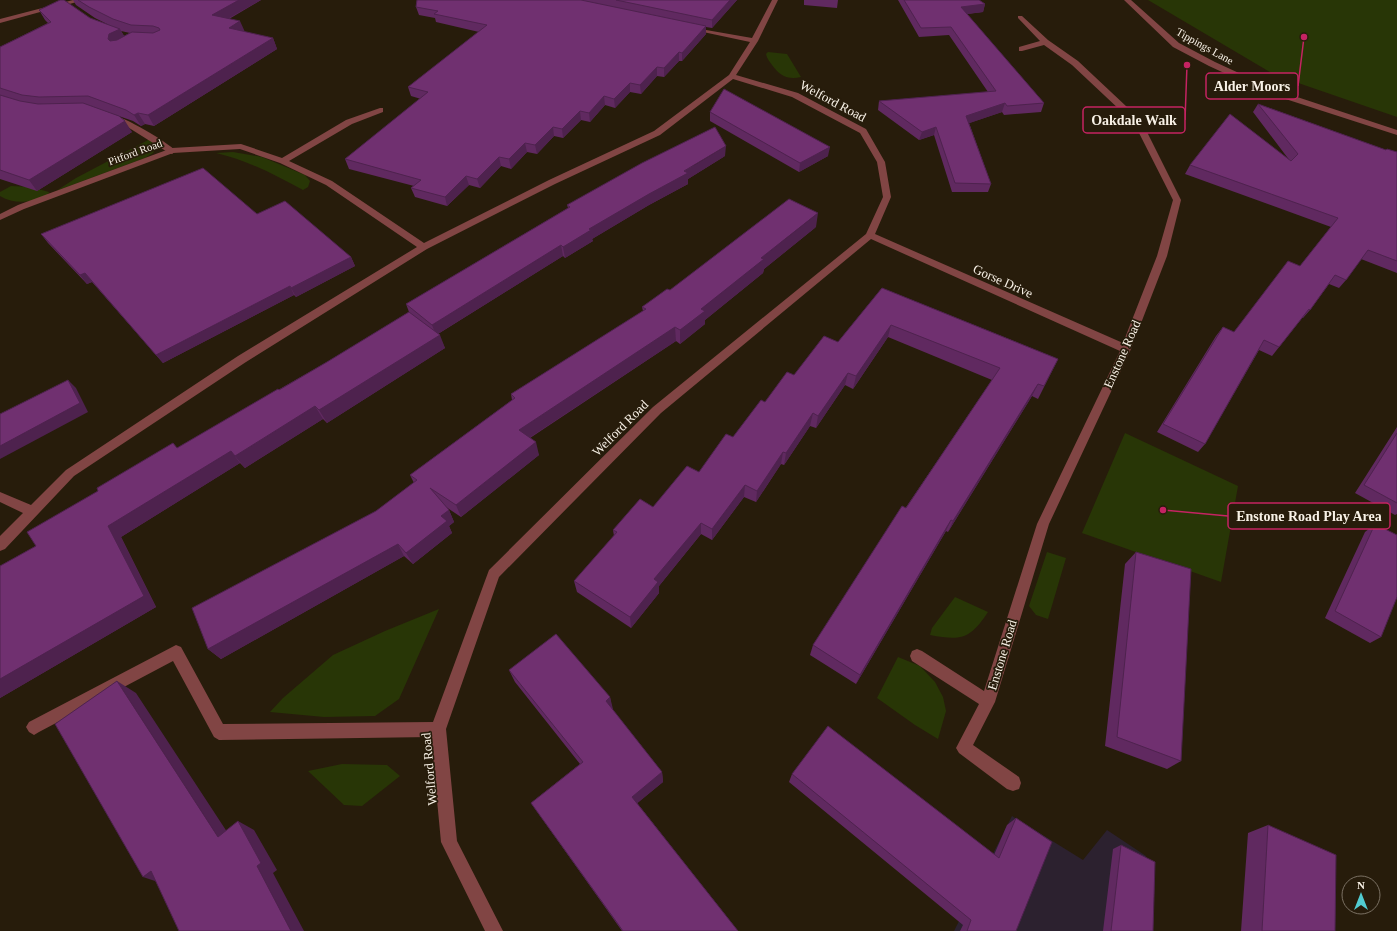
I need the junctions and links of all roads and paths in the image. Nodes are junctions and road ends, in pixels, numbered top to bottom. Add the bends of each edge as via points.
1 (81, 0) edge
2 (775, 0) edge
3 (1127, 0) edge
4 (67, 4) junction
5 (74, 8) edge
6 (1020, 17) dead end
7 (0, 21) edge
8 (686, 27) edge
9 (754, 41) junction
10 (1045, 42) junction
11 (1022, 49) dead end
12 (732, 76) junction
13 (380, 110) dead end
14 (104, 114) edge
15 (1397, 134) edge
16 (172, 151) junction
17 (283, 161) junction
18 (0, 217) edge
19 (870, 235) junction
20 (424, 248) junction
21 (1126, 349) junction
22 (0, 497) edge
23 (33, 511) junction
24 (0, 545) edge
25 (917, 656) dead end
26 (988, 702) junction
27 (34, 727) dead end
28 (438, 729) junction
29 (1013, 783) dead end
30 (494, 931) edge

1 - 4 street
2 - 9 street
3 - 15 street, Tippings Lane via 1176,45 1212,64 1273,92
4 - 5 street
4 - 7 street
6 - 10 street, Enstone Road
8 - 9 street
9 - 12 street
10 - 11 street
10 - 21 street, Enstone Road via 1074,63 1124,109 1142,130 1177,200 1162,256
12 - 19 street, Welford Road via 795,95 863,131 881,162 887,197
12 - 20 street via 657,133 552,182
13 - 17 street via 349,122
14 - 16 street via 129,124
16 - 17 street, Pitford Road via 241,146
16 - 18 street, Pitford Road
17 - 20 street, Pitford Road via 329,183
19 - 21 street, Gorse Drive
19 - 28 street, Welford Road via 657,410 494,574
20 - 23 street via 242,359 70,473
21 - 26 street, Enstone Road via 1043,524
22 - 23 street
23 - 24 street
25 - 26 street, Enstone Road
26 - 29 street, Enstone Road via 964,748
27 - 28 street via 176,652 219,732
28 - 30 street, Welford Road via 450,842

